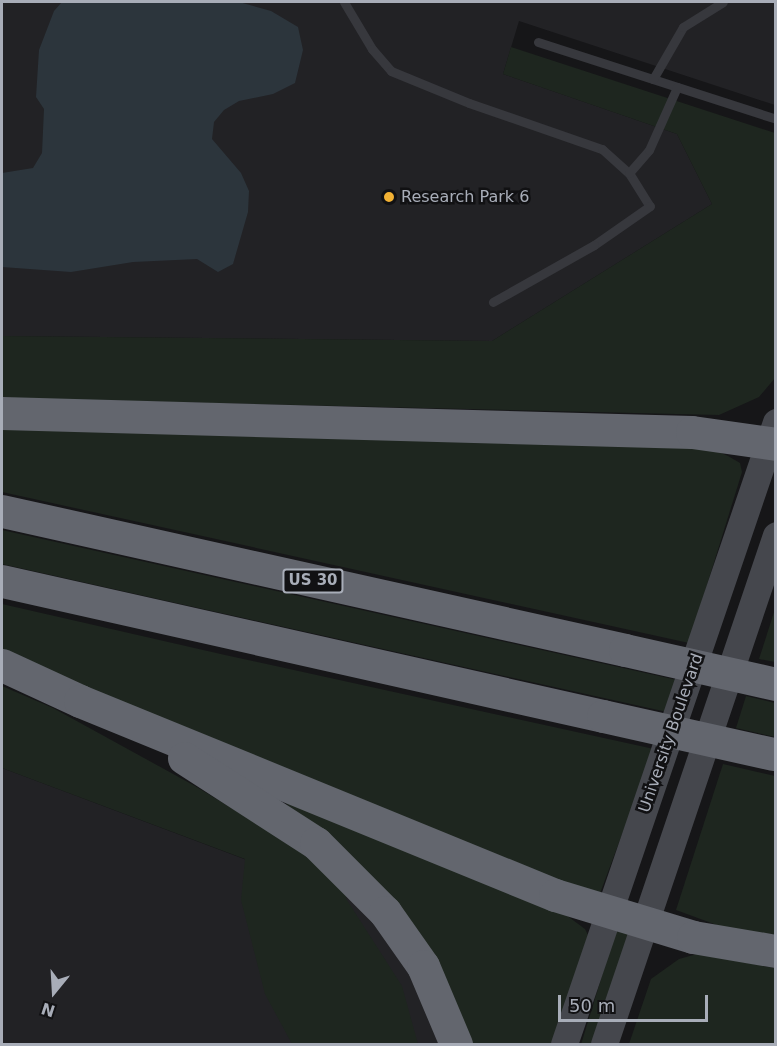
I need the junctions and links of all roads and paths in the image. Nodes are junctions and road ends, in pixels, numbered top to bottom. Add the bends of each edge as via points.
1 (344, 2) edge
2 (723, 2) edge
3 (538, 42) dead end
4 (653, 79) junction
5 (677, 87) junction
6 (776, 119) edge
7 (629, 173) junction
8 (493, 302) dead end
9 (2, 413) edge
10 (773, 436) edge
11 (2, 511) edge
12 (776, 535) edge
13 (2, 581) edge
14 (2, 665) edge
15 (776, 684) edge
16 (80, 701) junction
17 (774, 754) edge
18 (610, 913) junction
19 (644, 924) junction
20 (776, 951) edge
21 (456, 1044) edge
22 (564, 1044) edge
23 (604, 1044) edge

1 - 7 lane via 372,49 391,70 469,103 602,149
2 - 4 lane via 683,27
3 - 4 lane
4 - 5 lane
5 - 6 lane
5 - 7 lane via 653,141
7 - 8 lane via 650,206 594,245
9 - 10 highway via 577,427
10 - 18 main road, University Boulevard
11 - 15 highway, US 30, bridge
12 - 19 main road
13 - 17 highway, bridge
14 - 16 highway
16 - 18 highway via 555,895
16 - 21 highway via 152,739 316,843 386,912 405,938 443,1008
18 - 19 highway
18 - 22 main road, University Boulevard
19 - 20 highway
19 - 23 main road

